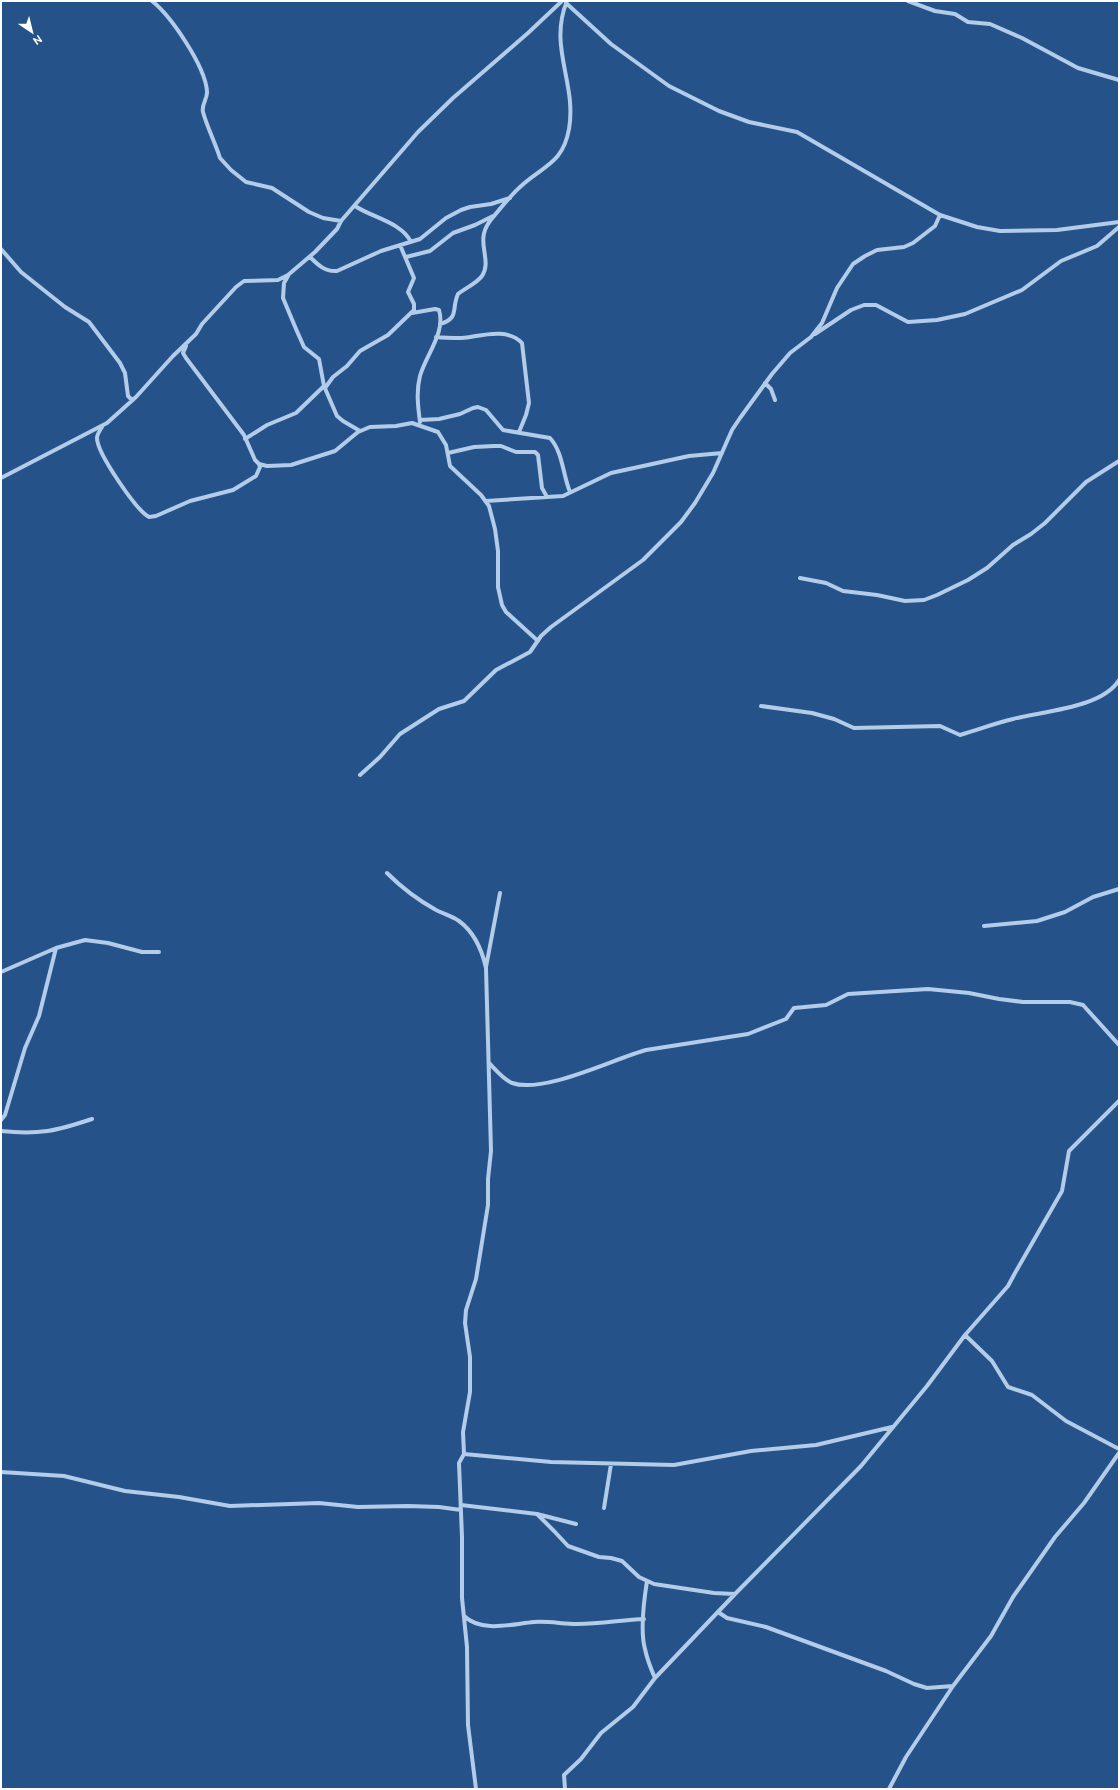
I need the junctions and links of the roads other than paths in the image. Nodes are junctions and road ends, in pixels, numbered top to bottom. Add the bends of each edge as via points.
1 (152, 1) edge
2 (908, 1) edge
3 (566, 2) edge
4 (1119, 80) edge
5 (510, 198) junction
6 (355, 206) junction
7 (497, 214) junction
8 (940, 215) junction
9 (341, 221) junction
10 (1119, 222) edge
11 (1119, 227) edge
12 (411, 242) junction
13 (400, 245) junction
14 (1, 249) edge
15 (406, 256) junction
16 (310, 257) junction
17 (289, 274) junction
18 (412, 313) junction
19 (440, 324) junction
20 (436, 337) junction
21 (811, 337) junction
22 (187, 344) junction
23 (765, 383) junction
24 (325, 387) junction
25 (132, 400) junction
26 (775, 400) dead end
27 (420, 422) junction
28 (102, 427) junction
29 (360, 431) junction
30 (519, 432) junction
31 (245, 439) junction
32 (448, 453) junction
33 (722, 453) junction
34 (1119, 461) edge
35 (259, 464) junction
36 (1, 478) edge
37 (570, 492) junction
38 (546, 497) junction
39 (486, 501) junction
40 (800, 578) dead end
41 (538, 641) junction
42 (1119, 680) edge
43 (761, 706) dead end
44 (360, 775) dead end
45 (388, 873) dead end
46 (1119, 889) edge
47 (500, 893) dead end
48 (984, 926) dead end
49 (56, 948) junction
50 (159, 952) dead end
51 (486, 968) junction
52 (1, 972) edge
53 (1119, 1045) edge
54 (489, 1063) junction
55 (1119, 1101) edge
56 (92, 1119) dead end
57 (1, 1120) edge
58 (1, 1131) edge
59 (965, 1335) junction
60 (892, 1427) junction
61 (1119, 1449) edge
62 (1119, 1453) edge
63 (464, 1454) junction
64 (611, 1464) junction
65 (1, 1472) edge
66 (461, 1508) junction
67 (604, 1508) dead end
68 (537, 1514) junction
69 (576, 1524) dead end
70 (647, 1581) junction
71 (734, 1594) junction
72 (718, 1612) junction
73 (464, 1616) junction
74 (644, 1619) junction
75 (655, 1678) junction
76 (953, 1686) junction
77 (476, 1789) edge
78 (565, 1789) edge
79 (889, 1789) edge

1 - 9 street via 183,38 201,72 207,92 203,111 224,163 246,182 272,188 309,212
2 - 4 street via 935,11 955,14 968,22 990,24 1078,68
3 - 5 street via 561,21 560,45 569,88 571,116 566,143 554,162 521,186
3 - 6 street via 453,98 418,132
3 - 8 street via 611,44 669,86 749,122 797,132
5 - 7 street
5 - 12 street via 461,210 446,218 420,239
6 - 9 street
6 - 12 street via 366,214 395,226 407,235
7 - 15 street via 453,233 430,251
7 - 19 street via 483,237 486,262 482,276 458,294 453,316 446,323
8 - 10 street via 977,228 1000,231 1058,230
8 - 21 street via 935,226 913,243 904,247 877,250 853,264
9 - 16 street via 337,229
11 - 21 street via 1097,246 1061,261 1022,290 965,314 937,320 908,322 876,305 864,305 851,310
12 - 13 street
13 - 15 street
13 - 16 street via 337,271 324,269
14 - 25 street via 21,272 92,326 120,363 128,396
15 - 18 street via 414,278 408,292 414,307
16 - 17 street
17 - 22 street via 278,280 249,280 240,283 210,314
17 - 24 street via 283,288 284,302 304,347 319,360
18 - 19 street via 437,309
18 - 24 street via 382,339 360,351
19 - 20 street
20 - 27 street via 420,376 417,394
20 - 30 street via 461,338 502,334 515,337 522,343 529,403
21 - 23 street via 790,353
22 - 25 street
22 - 31 street via 183,353 186,358
23 - 26 street via 771,389
23 - 33 street via 732,430
24 - 29 street via 340,419
24 - 31 street via 296,413 267,425
25 - 28 street
27 - 29 street via 370,427
27 - 30 street via 460,414 478,407 486,410 501,429
27 - 32 street via 441,436
28 - 35 street via 97,437 101,452 133,502 149,517 190,501 234,490 256,476
28 - 36 street
29 - 35 street via 335,451 314,459 280,466
30 - 37 street via 546,436 554,442
31 - 35 street
32 - 38 street via 466,448 494,446 501,446 512,452 535,452 538,454 542,488
32 - 39 street via 450,466
33 - 37 street via 689,456 611,474
33 - 41 street via 718,465 681,522 643,560 551,627
34 - 40 street via 1086,482 1045,522 987,568 968,580 924,600 905,601 843,591 826,583
37 - 38 street via 563,496
38 - 39 street
39 - 41 street via 495,529 498,587 502,605 506,612
41 - 44 street via 530,652 496,670 464,701 439,709 400,734
42 - 43 street via 1109,692 1093,699 1014,718 960,735 940,726 854,728 812,713
45 - 51 street via 403,889 465,926 479,946
46 - 48 street via 1037,921
47 - 51 street
49 - 50 street via 89,939 142,952
49 - 52 street
49 - 57 street via 39,1016 25,1048
51 - 54 street
53 - 54 street via 1083,1005 1070,1002 1017,1001 928,989 848,994 826,1005 794,1008 786,1019 748,1034 646,1050 610,1064 546,1083 513,1083 505,1079
54 - 63 street via 491,1144 488,1205 476,1279 466,1310 470,1392 463,1432
55 - 59 street via 1069,1151 1062,1191 1016,1274
56 - 58 street via 44,1132
59 - 60 street
59 - 61 street via 992,1361 1008,1386 1032,1395 1066,1421
60 - 64 street via 816,1446 751,1451 686,1464
60 - 71 street via 882,1443 861,1466
62 - 76 street via 1084,1503 1055,1537 1013,1598 991,1636
63 - 64 street via 551,1462
63 - 66 street via 460,1462
64 - 67 street
65 - 66 street via 64,1476 124,1491 230,1506 319,1503 358,1507
66 - 68 street
66 - 73 street
68 - 69 street
68 - 70 street via 568,1546 599,1557 622,1561
70 - 71 street via 678,1588
70 - 74 street
71 - 72 street
72 - 75 street
72 - 76 street via 727,1618 766,1627 886,1671 914,1684 927,1688
73 - 74 street via 470,1622 484,1625 535,1622 577,1624
73 - 77 street via 468,1725
74 - 75 street via 644,1648
75 - 78 street via 632,1707 601,1733 581,1759 564,1775
76 - 79 street via 906,1757

